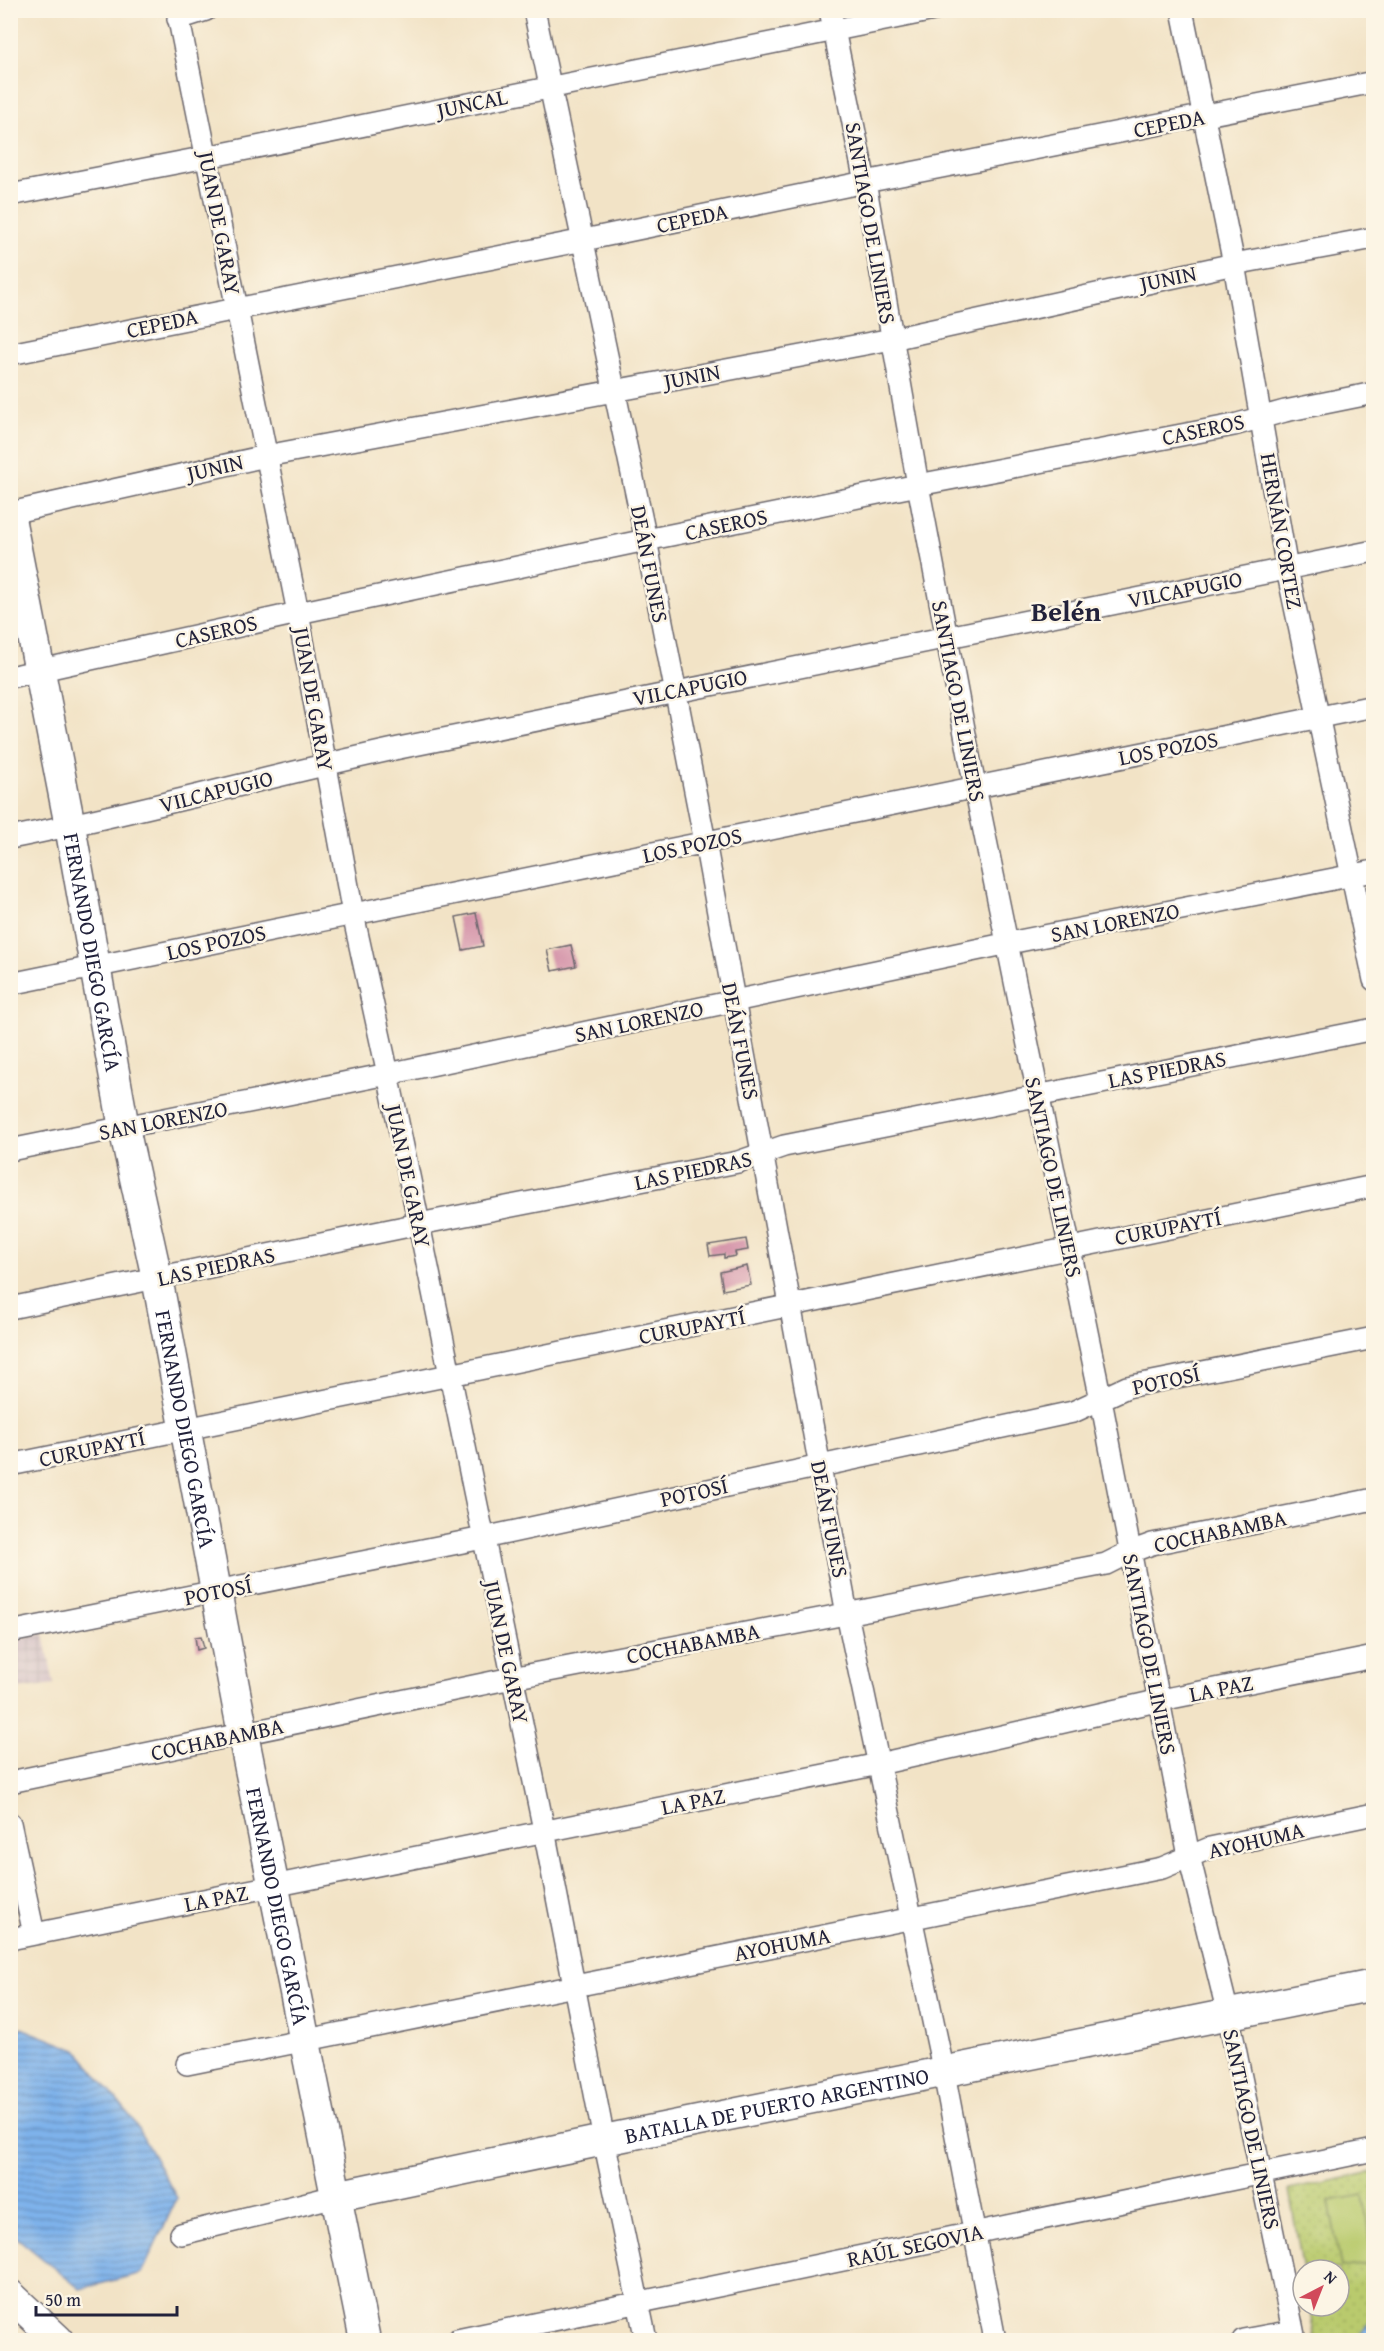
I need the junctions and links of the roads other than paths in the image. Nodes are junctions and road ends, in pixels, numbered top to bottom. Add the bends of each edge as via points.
1 (206, 10) edge
2 (534, 10) edge
3 (934, 10) edge
4 (1182, 10) edge
5 (178, 15) edge
6 (832, 21) edge
7 (1374, 82) edge
8 (550, 87) junction
9 (1203, 116) junction
10 (207, 158) junction
11 (865, 182) junction
12 (10, 195) edge
13 (1374, 238) edge
14 (584, 240) junction
15 (1234, 264) junction
16 (237, 308) junction
17 (892, 339) junction
18 (10, 354) edge
19 (615, 391) junction
20 (1374, 393) edge
21 (1262, 416) junction
22 (266, 456) junction
23 (918, 485) junction
24 (10, 513) edge
25 (10, 518) edge
26 (646, 540) junction
27 (1374, 551) edge
28 (1287, 569) junction
29 (298, 613) junction
30 (946, 637) junction
31 (41, 671) junction
32 (10, 677) edge
33 (675, 690) junction
34 (1374, 706) edge
35 (1318, 717) junction
36 (326, 764) junction
37 (975, 787) junction
38 (70, 826) junction
39 (10, 838) edge
40 (705, 842) junction
41 (1374, 872) edge
42 (1351, 876) junction
43 (353, 914) junction
44 (1009, 943) junction
45 (96, 967) junction
46 (1374, 980) edge
47 (10, 984) edge
48 (733, 1001) junction
49 (1374, 1029) edge
50 (388, 1074) junction
51 (1037, 1094) junction
52 (124, 1128) junction
53 (10, 1150) edge
54 (763, 1155) junction
55 (1374, 1186) edge
56 (419, 1224) junction
57 (1068, 1247) junction
58 (157, 1278) junction
59 (790, 1306) junction
60 (10, 1308) edge
61 (1374, 1338) edge
62 (450, 1375) junction
63 (1101, 1400) junction
64 (185, 1429) junction
65 (10, 1465) edge
66 (819, 1465) junction
67 (1374, 1499) edge
68 (483, 1538) junction
69 (1130, 1552) junction
70 (216, 1591) junction
71 (847, 1614) junction
72 (10, 1632) edge
73 (1374, 1657) edge
74 (512, 1678) junction
75 (1161, 1700) junction
76 (243, 1734) junction
77 (879, 1764) junction
78 (10, 1782) edge
79 (1374, 1814) edge
80 (10, 1823) edge
81 (544, 1830) junction
82 (1189, 1856) junction
83 (274, 1887) junction
84 (910, 1917) junction
85 (34, 1934) junction
86 (10, 1939) edge
87 (1374, 1985) edge
88 (574, 1986) junction
89 (1228, 2014) junction
90 (305, 2040) junction
91 (187, 2064) dead end
92 (944, 2073) junction
93 (604, 2140) junction
94 (1374, 2150) edge
95 (1262, 2174) junction
96 (336, 2196) junction
97 (973, 2233) junction
98 (181, 2234) dead end
99 (10, 2295) edge
100 (638, 2303) junction
101 (10, 2323) edge
102 (1294, 2336) edge
103 (28, 2340) edge
104 (58, 2340) edge
105 (365, 2340) edge
106 (457, 2340) edge
107 (646, 2340) edge
108 (995, 2340) edge
109 (1243, 2340) edge

1 - 5 street
2 - 8 street, DEÁN FUNES
3 - 6 street, JUNCAL
4 - 9 street, HERNÁN CORTEZ
5 - 10 street, JUAN DE GARAY
6 - 8 street, JUNCAL
6 - 11 street, SANTIAGO DE LINIERS
7 - 9 street, CEPEDA
8 - 10 street, JUNCAL
8 - 14 street, DEÁN FUNES
9 - 11 street, CEPEDA
9 - 15 street, HERNÁN CORTEZ
10 - 12 street, JUNCAL
10 - 16 street, JUAN DE GARAY
11 - 14 street, CEPEDA
11 - 17 street, SANTIAGO DE LINIERS
13 - 15 street, JUNIN
14 - 16 street, CEPEDA
14 - 19 street, DEÁN FUNES
15 - 17 street, JUNIN
15 - 21 street, HERNÁN CORTEZ
16 - 18 street, CEPEDA
16 - 22 street, JUAN DE GARAY
17 - 19 street, JUNIN
17 - 23 street, SANTIAGO DE LINIERS
19 - 22 street, JUNIN
19 - 26 street, DEÁN FUNES
20 - 21 street, CASEROS
21 - 23 street, CASEROS via 1234,425
21 - 28 street, HERNÁN CORTEZ
22 - 24 street, JUNIN
22 - 29 street, JUAN DE GARAY
23 - 26 street, CASEROS
23 - 30 street, SANTIAGO DE LINIERS
25 - 31 main road, FERNANDO DIEGO GARCÍA
26 - 29 street, CASEROS
26 - 33 street, DEÁN FUNES
27 - 28 street, VILCAPUGIO
28 - 30 street, VILCAPUGIO
28 - 35 street, HERNÁN CORTEZ
29 - 31 street, CASEROS
29 - 36 street, JUAN DE GARAY
30 - 33 street, VILCAPUGIO
30 - 37 street, SANTIAGO DE LINIERS
31 - 32 street, CASEROS
31 - 38 main road, FERNANDO DIEGO GARCÍA
33 - 36 street, VILCAPUGIO
33 - 40 street, DEÁN FUNES
34 - 35 street, LOS POZOS
35 - 37 street, LOS POZOS
35 - 42 street, HERNÁN CORTEZ
36 - 38 street, VILCAPUGIO
36 - 43 street, JUAN DE GARAY
37 - 40 street, LOS POZOS
37 - 44 street, SANTIAGO DE LINIERS
38 - 39 street, VILCAPUGIO
38 - 45 main road, FERNANDO DIEGO GARCÍA
40 - 43 street, LOS POZOS
40 - 48 street, DEÁN FUNES
41 - 42 street, SAN LORENZO
42 - 44 street, SAN LORENZO
42 - 46 street, HERNÁN CORTEZ
43 - 45 street, LOS POZOS
43 - 50 street, JUAN DE GARAY
44 - 48 street, SAN LORENZO
44 - 51 street, SANTIAGO DE LINIERS
45 - 47 street, LOS POZOS
45 - 52 main road, FERNANDO DIEGO GARCÍA
48 - 50 street, SAN LORENZO
48 - 54 street, DEÁN FUNES
49 - 51 street, LAS PIEDRAS
50 - 52 street, SAN LORENZO
50 - 56 street, JUAN DE GARAY
51 - 54 street, LAS PIEDRAS via 784,1146
51 - 57 street, SANTIAGO DE LINIERS
52 - 53 street, SAN LORENZO
52 - 58 main road, FERNANDO DIEGO GARCÍA
54 - 56 street, LAS PIEDRAS
54 - 59 street, DEÁN FUNES
55 - 57 street, CURUPAYTÍ
56 - 58 street, LAS PIEDRAS
56 - 62 street, JUAN DE GARAY
57 - 59 street, CURUPAYTÍ
57 - 63 street, SANTIAGO DE LINIERS
58 - 60 street, LAS PIEDRAS
58 - 64 main road, FERNANDO DIEGO GARCÍA
59 - 62 street, CURUPAYTÍ
59 - 66 street, DEÁN FUNES
61 - 63 street, POTOSÍ via 1127,1387
62 - 64 street, CURUPAYTÍ
62 - 68 street, JUAN DE GARAY
63 - 66 street, POTOSÍ via 1073,1412
63 - 69 street, SANTIAGO DE LINIERS
64 - 65 street, CURUPAYTÍ
64 - 70 main road, FERNANDO DIEGO GARCÍA
66 - 68 street, POTOSÍ
66 - 71 street, DEÁN FUNES
67 - 69 street, COCHABAMBA via 1152,1544
68 - 70 street, POTOSÍ
68 - 74 street, JUAN DE GARAY
69 - 71 street, COCHABAMBA via 1106,1564
69 - 75 street, SANTIAGO DE LINIERS
70 - 72 street, POTOSÍ
70 - 76 main road, FERNANDO DIEGO GARCÍA
71 - 74 street, COCHABAMBA
71 - 77 street, DEÁN FUNES
73 - 75 street, LA PAZ
74 - 76 street, COCHABAMBA
74 - 81 street, JUAN DE GARAY
75 - 77 street, LA PAZ
75 - 82 street, SANTIAGO DE LINIERS
76 - 78 street, COCHABAMBA
76 - 83 main road, FERNANDO DIEGO GARCÍA
77 - 81 street, LA PAZ
77 - 84 street, DEÁN FUNES
79 - 82 street, AYOHUMA via 1210,1848
80 - 85 street
81 - 83 street, LA PAZ
81 - 88 street, JUAN DE GARAY
82 - 84 street, AYOHUMA via 1162,1868
82 - 89 street, SANTIAGO DE LINIERS
83 - 85 street, LA PAZ
83 - 90 main road, FERNANDO DIEGO GARCÍA
84 - 88 street, AYOHUMA
84 - 92 street, DEÁN FUNES
85 - 86 street, LA PAZ
87 - 89 main road, BATALLA DE PUERTO ARGENTINO
88 - 90 street, AYOHUMA
88 - 93 street, JUAN DE GARAY
89 - 92 main road, BATALLA DE PUERTO ARGENTINO
89 - 95 street, SANTIAGO DE LINIERS
90 - 91 street, AYOHUMA
90 - 96 main road, FERNANDO DIEGO GARCÍA
92 - 93 main road, BATALLA DE PUERTO ARGENTINO
92 - 97 street, DEÁN FUNES
93 - 96 main road, BATALLA DE PUERTO ARGENTINO
93 - 100 street, JUAN DE GARAY
94 - 95 street, RAÚL SEGOVIA
95 - 97 street, RAÚL SEGOVIA
95 - 102 street, SANTIAGO DE LINIERS
96 - 98 street, BATALLA DE PUERTO ARGENTINO
96 - 105 main road, FERNANDO DIEGO GARCÍA
97 - 100 street, RAÚL SEGOVIA
97 - 108 street, DEÁN FUNES
99 - 104 main road
100 - 106 street, RAÚL SEGOVIA
100 - 107 street, JUAN DE GARAY
101 - 103 main road
102 - 109 street

